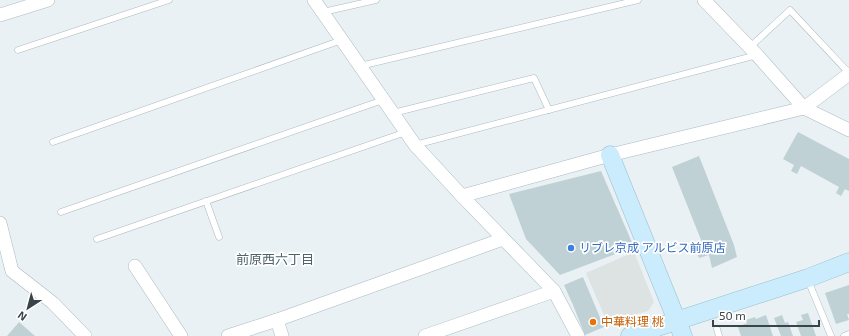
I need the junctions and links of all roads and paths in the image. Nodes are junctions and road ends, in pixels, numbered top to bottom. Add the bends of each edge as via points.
1 (48, 0) edge
2 (169, 0) edge
3 (314, 0) edge
4 (376, 0) edge
5 (638, 0) edge
6 (704, 0) edge
7 (323, 12) junction
8 (0, 15) edge
9 (342, 40) junction
10 (18, 50) dead end
11 (754, 51) junction
12 (360, 66) junction
13 (849, 73) edge
14 (384, 100) junction
15 (804, 108) junction
16 (549, 110) junction
17 (392, 113) junction
18 (849, 130) edge
19 (406, 132) junction
20 (53, 142) dead end
21 (415, 145) junction
22 (610, 155) junction
23 (462, 196) junction
24 (206, 201) junction
25 (61, 212) dead end
26 (0, 223) edge
27 (219, 237) dead end
28 (98, 239) dead end
29 (503, 239) junction
30 (849, 262) edge
31 (135, 266) dead end
32 (808, 278) junction
33 (554, 290) junction
34 (277, 320) junction
35 (680, 328) edge
36 (717, 329) dead end
37 (849, 334) edge
38 (85, 336) edge
39 (181, 336) edge
40 (228, 336) edge
41 (282, 336) edge
42 (425, 336) edge
43 (578, 336) edge
44 (630, 336) edge
45 (719, 336) edge
46 (831, 336) edge
47 (844, 336) edge

1 - 8 street
2 - 10 lane
3 - 7 street
4 - 7 lane
5 - 12 lane
6 - 11 street
7 - 9 street
9 - 12 street
9 - 20 lane
11 - 13 lane via 790,10
11 - 15 street
11 - 16 lane
12 - 14 street
13 - 15 street
14 - 17 street
14 - 25 lane
15 - 18 street
15 - 22 street
16 - 17 lane via 534,78
16 - 21 lane
17 - 19 street
19 - 21 street
19 - 24 lane
21 - 23 street
22 - 23 street
22 - 35 street
23 - 29 street
24 - 27 lane
24 - 28 lane
26 - 38 street via 12,271 53,304
29 - 33 street
29 - 34 street
30 - 32 street
31 - 39 street
32 - 35 street
32 - 46 lane
33 - 42 street
33 - 43 street
34 - 40 street
34 - 41 street
35 - 44 street
36 - 45 lane
37 - 47 lane

